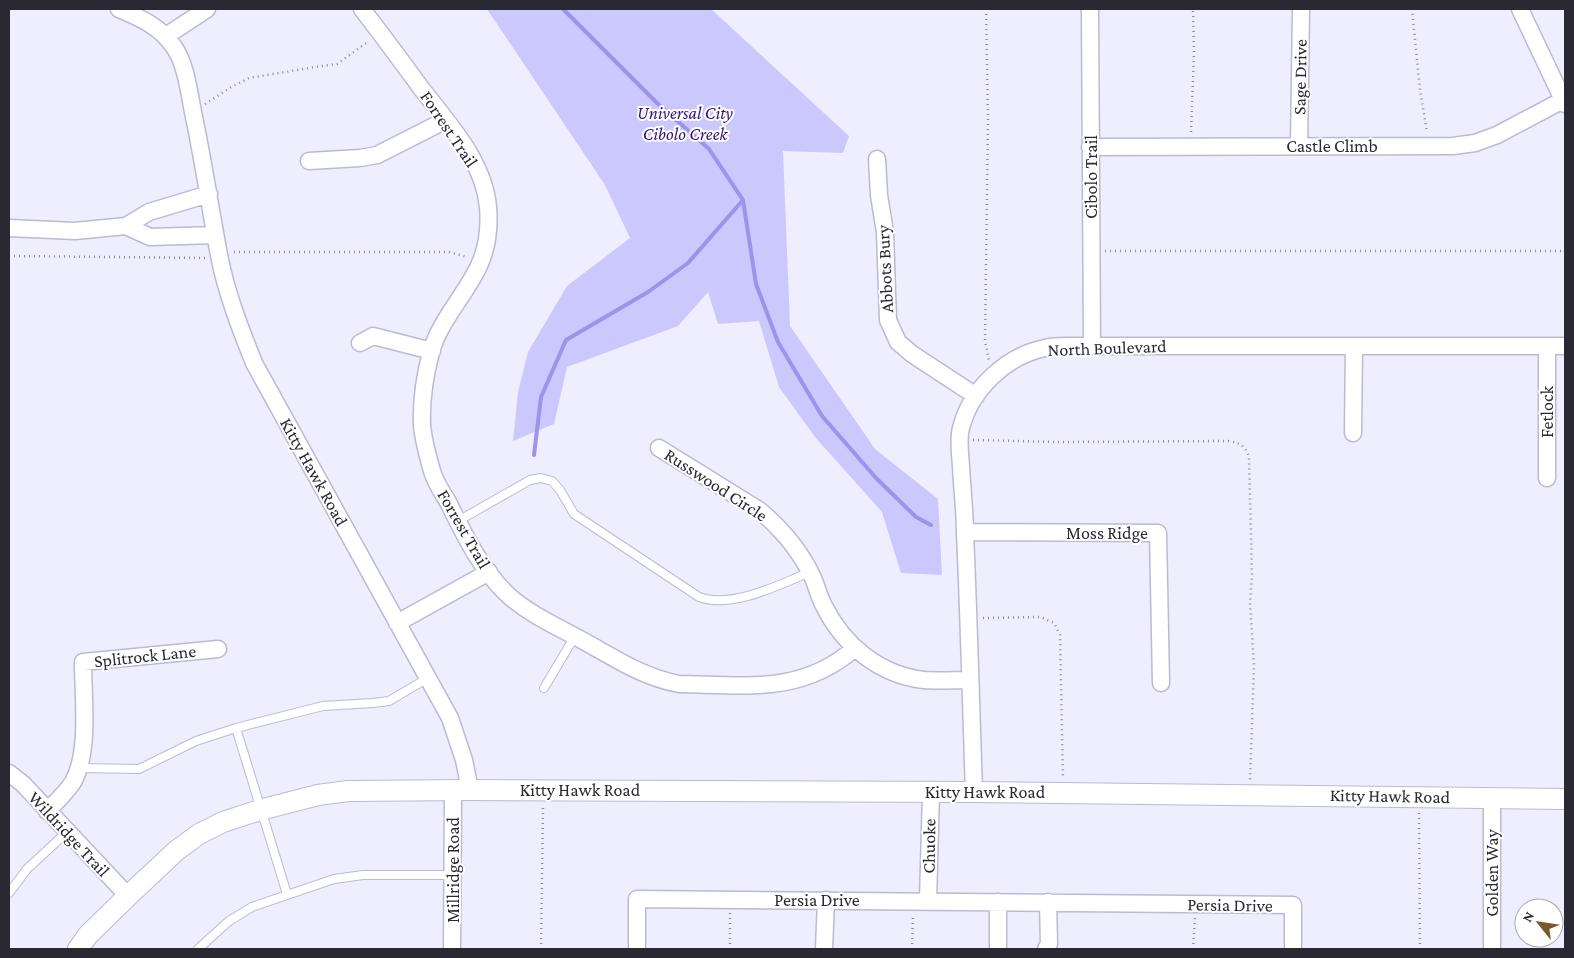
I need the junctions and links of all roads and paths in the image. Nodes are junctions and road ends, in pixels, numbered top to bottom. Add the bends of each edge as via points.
1 (119, 9) edge
2 (207, 9) edge
3 (362, 9) edge
4 (986, 9) edge
5 (1090, 9) edge
6 (1193, 9) edge
7 (1301, 9) edge
8 (1412, 9) edge
9 (1520, 9) edge
10 (380, 33) junction
11 (166, 36) junction
12 (1564, 102) edge
13 (193, 110) junction
14 (446, 120) junction
15 (1190, 146) junction
16 (1300, 146) junction
17 (1429, 146) junction
18 (1090, 147) junction
19 (877, 159) dead end
20 (309, 161) dead end
21 (208, 194) junction
22 (126, 226) junction
23 (9, 228) edge
24 (216, 235) junction
25 (1091, 251) junction
26 (1565, 251) edge
27 (218, 252) junction
28 (9, 256) edge
29 (481, 261) junction
30 (360, 344) dead end
31 (1092, 346) junction
32 (1354, 346) junction
33 (1547, 346) junction
34 (1565, 346) edge
35 (432, 351) junction
36 (996, 374) junction
37 (976, 396) junction
38 (1353, 433) dead end
39 (960, 440) junction
40 (659, 448) dead end
41 (1547, 478) dead end
42 (458, 522) junction
43 (965, 532) junction
44 (489, 572) junction
45 (810, 572) junction
46 (968, 619) junction
47 (397, 623) junction
48 (575, 636) junction
49 (218, 648) dead end
50 (854, 648) junction
51 (428, 678) junction
52 (970, 680) junction
53 (1161, 683) dead end
54 (544, 688) dead end
55 (236, 728) junction
56 (80, 768) junction
57 (9, 773) edge
58 (462, 790) junction
59 (544, 790) junction
60 (930, 792) junction
61 (974, 792) junction
62 (1064, 793) junction
63 (1249, 795) junction
64 (1419, 797) junction
65 (1492, 797) junction
66 (1565, 800) edge
67 (260, 810) junction
68 (47, 811) junction
69 (67, 832) junction
70 (453, 874) junction
71 (9, 893) edge
72 (287, 894) junction
73 (128, 896) junction
74 (731, 900) junction
75 (826, 900) junction
76 (921, 901) junction
77 (998, 902) junction
78 (1048, 902) junction
79 (1196, 904) junction
80 (78, 949) edge
81 (198, 949) edge
82 (452, 949) edge
83 (541, 949) edge
84 (637, 949) edge
85 (730, 949) edge
86 (824, 949) edge
87 (912, 949) edge
88 (998, 949) edge
89 (1046, 949) edge
90 (1193, 949) edge
91 (1293, 949) edge
92 (1420, 949) edge
93 (1492, 949) edge

1 - 11 street, Kitty Hawk Road via 146,20
2 - 11 street
3 - 10 street, Forrest Trail
4 - 36 path via 985,341 987,358
5 - 18 street, Cibolo Trail
6 - 15 path
7 - 16 street, Sage Drive
8 - 17 path
9 - 12 street
10 - 13 path via 337,64 249,78
10 - 14 street, Forrest Trail
11 - 13 street, Kitty Hawk Road via 176,49
12 - 17 street, Castle Climb via 1476,142
13 - 21 street, Kitty Hawk Road
14 - 20 street via 377,155
14 - 29 street, Forrest Trail via 472,159 482,181 488,206 488,230
15 - 16 street, Castle Climb
15 - 18 street, Castle Climb
16 - 17 street, Castle Climb
18 - 25 street, Cibolo Trail
19 - 37 street, Abbots Bury via 885,232 888,320 898,342
21 - 22 street via 149,212
21 - 24 street, Kitty Hawk Road
22 - 23 street via 75,231
22 - 24 street via 150,237
24 - 27 street, Kitty Hawk Road
25 - 26 path
25 - 31 street, Cibolo Trail
27 - 28 path via 206,258
27 - 29 path via 449,252
27 - 47 street, Kitty Hawk Road via 239,327 254,363
29 - 35 street, Forrest Trail
30 - 35 street via 373,336
31 - 32 street, North Boulevard
31 - 36 street, North Boulevard via 1045,348 1023,355
32 - 33 street, North Boulevard
32 - 38 street
33 - 34 street, North Boulevard
33 - 41 street, Fetlock
35 - 42 street, Forrest Trail via 424,390 422,425 432,473
36 - 37 street, North Boulevard
37 - 39 street, North Boulevard via 960,429
39 - 43 street, North Boulevard
39 - 63 path via 1228,441 1246,448 1249,457 1254,666
40 - 45 street, Russwood Circle via 759,510 795,547
42 - 44 street, Forrest Trail
42 - 45 lane via 530,480 541,478 552,481 574,514 707,600 754,595
43 - 46 street, North Boulevard
43 - 53 street, Moss Ridge via 1158,533
44 - 47 street
44 - 48 street, Forrest Trail via 520,604
45 - 50 street, Russwood Circle via 836,627
46 - 52 street, North Boulevard
46 - 62 path via 1041,616 1054,623 1060,635
47 - 51 street, Kitty Hawk Road
48 - 50 street, Forrest Trail via 640,673 679,684 768,685 796,681 822,672
48 - 54 lane
49 - 56 street, Splitrock Lane via 83,662 83,752
50 - 52 street via 879,666 902,676 926,680
51 - 55 lane via 389,701 323,706
51 - 58 street, Kitty Hawk Road via 450,718 464,760
52 - 61 street, North Boulevard
55 - 56 lane via 196,741 140,769
55 - 67 lane
56 - 68 street, Splitrock Lane via 72,783
57 - 68 street, Wildridge Trail
58 - 59 street, Kitty Hawk Road
58 - 67 street via 348,791
58 - 70 street, Millridge Road
59 - 60 street, Kitty Hawk Road
59 - 83 path
60 - 61 street, Kitty Hawk Road
60 - 76 street, Chuoke
61 - 62 street, Kitty Hawk Road
62 - 63 street, Kitty Hawk Road
63 - 64 street, Kitty Hawk Road
64 - 65 street, Kitty Hawk Road
64 - 92 path
65 - 66 street, Kitty Hawk Road
65 - 93 street, Golden Way
67 - 72 lane
67 - 73 street via 199,834
68 - 69 street, Wildridge Trail
69 - 71 lane via 27,869
69 - 73 street, Wildridge Trail
70 - 72 lane via 363,875 334,879
70 - 82 street, Millridge Road
72 - 81 lane via 252,907 229,921
73 - 80 street
74 - 75 street, Persia Drive
74 - 84 street, Persia Drive via 637,899
74 - 85 path
75 - 76 street, Persia Drive
75 - 86 street
76 - 77 street, Persia Drive
76 - 87 path
77 - 78 street, Persia Drive
77 - 88 street
78 - 79 street, Persia Drive
78 - 89 street via 1049,944
79 - 90 path
79 - 91 street, Persia Drive via 1293,905

